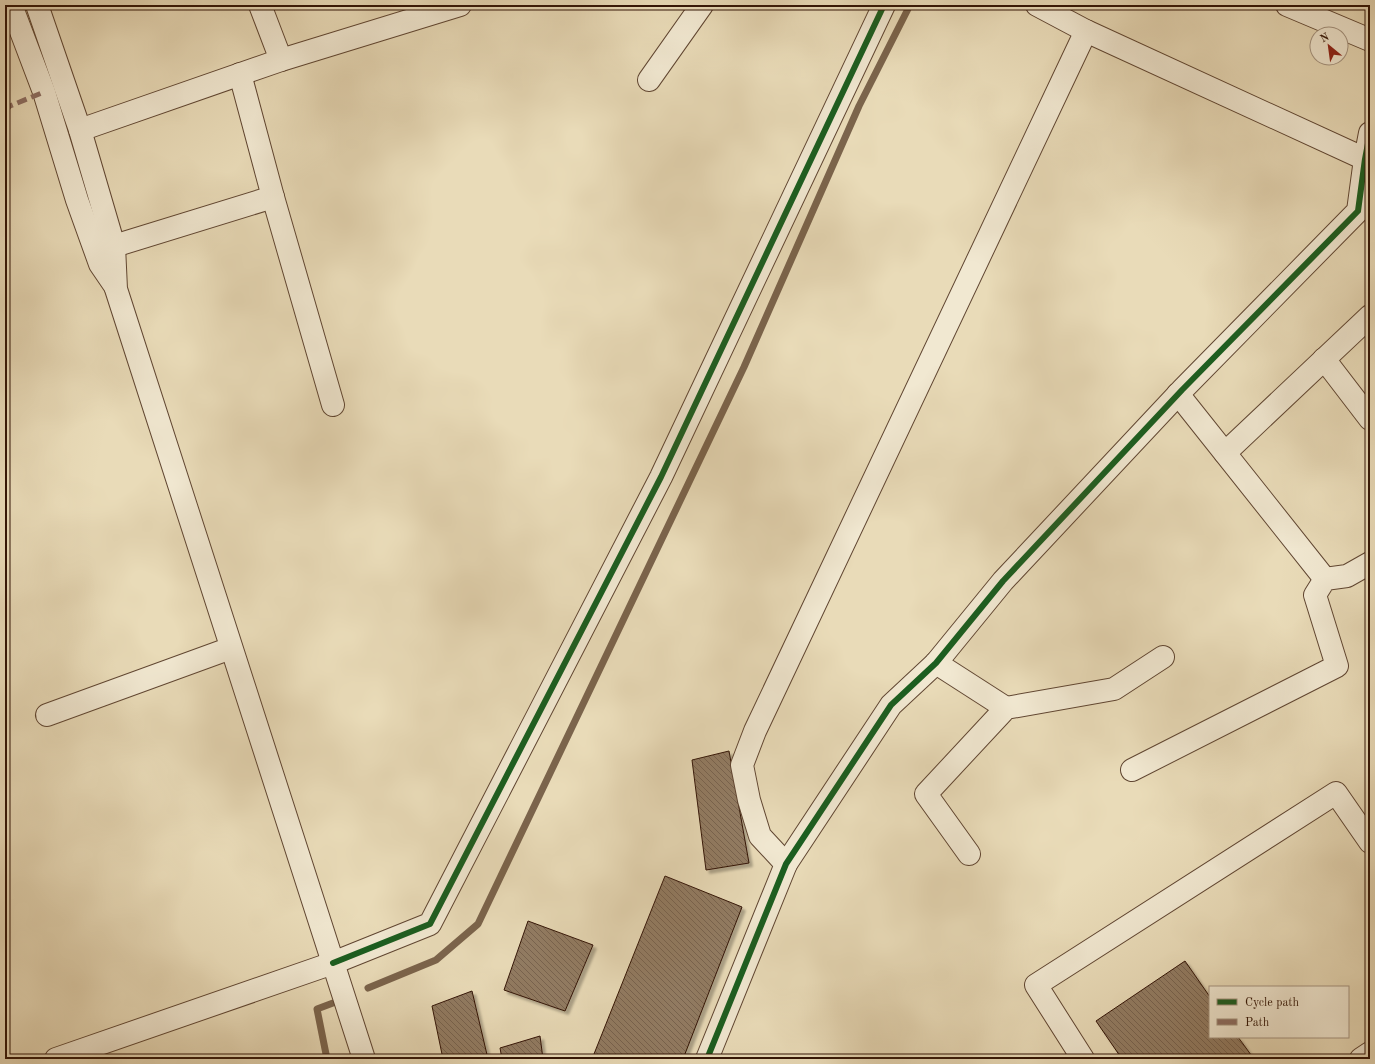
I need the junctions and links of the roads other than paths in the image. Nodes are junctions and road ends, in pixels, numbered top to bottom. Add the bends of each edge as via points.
1 (11, 5) edge
2 (37, 5) edge
3 (260, 5) edge
4 (460, 5) edge
5 (702, 5) edge
6 (884, 5) edge
7 (1037, 5) edge
8 (1287, 5) edge
9 (1086, 31) junction
10 (1370, 40) edge
11 (280, 60) junction
12 (240, 74) junction
13 (649, 80) dead end
14 (80, 130) junction
15 (1370, 133) edge
16 (1365, 159) junction
17 (273, 197) junction
18 (1364, 217) edge
19 (114, 246) junction
20 (116, 288) junction
21 (1370, 316) edge
22 (1324, 360) junction
23 (1178, 394) junction
24 (333, 405) dead end
25 (1370, 419) edge
26 (1225, 453) junction
27 (1370, 563) edge
28 (1325, 579) junction
29 (231, 648) junction
30 (1163, 657) dead end
31 (936, 663) junction
32 (1006, 708) junction
33 (47, 714) dead end
34 (1132, 770) dead end
35 (1370, 842) edge
36 (969, 854) dead end
37 (786, 864) junction
38 (333, 964) junction
39 (1370, 1053) edge
40 (56, 1059) edge
41 (364, 1059) edge
42 (707, 1059) edge
43 (1083, 1059) edge
44 (1361, 1059) edge

1 - 20 street via 44,92 77,200 100,264
2 - 14 street
3 - 11 street
4 - 11 street
5 - 13 street
6 - 38 street via 660,477 430,924
7 - 9 street
8 - 10 street
9 - 16 street
9 - 37 street via 755,731 742,765 760,836
11 - 12 street
12 - 14 street
12 - 17 street
14 - 19 street
15 - 16 street
16 - 18 street
17 - 19 street
17 - 24 street
18 - 23 street
19 - 20 street
20 - 29 street
21 - 22 street
22 - 25 street
22 - 26 street
23 - 26 street
23 - 31 street via 1003,581
26 - 28 street
27 - 28 street via 1347,576
28 - 34 street via 1315,595 1337,666
29 - 33 street
29 - 38 street
30 - 32 street via 1114,689
31 - 32 street
31 - 37 street via 891,705
32 - 36 street via 926,794
35 - 43 street via 1336,793 1036,985
37 - 42 street
38 - 40 street
38 - 41 street
39 - 44 street

